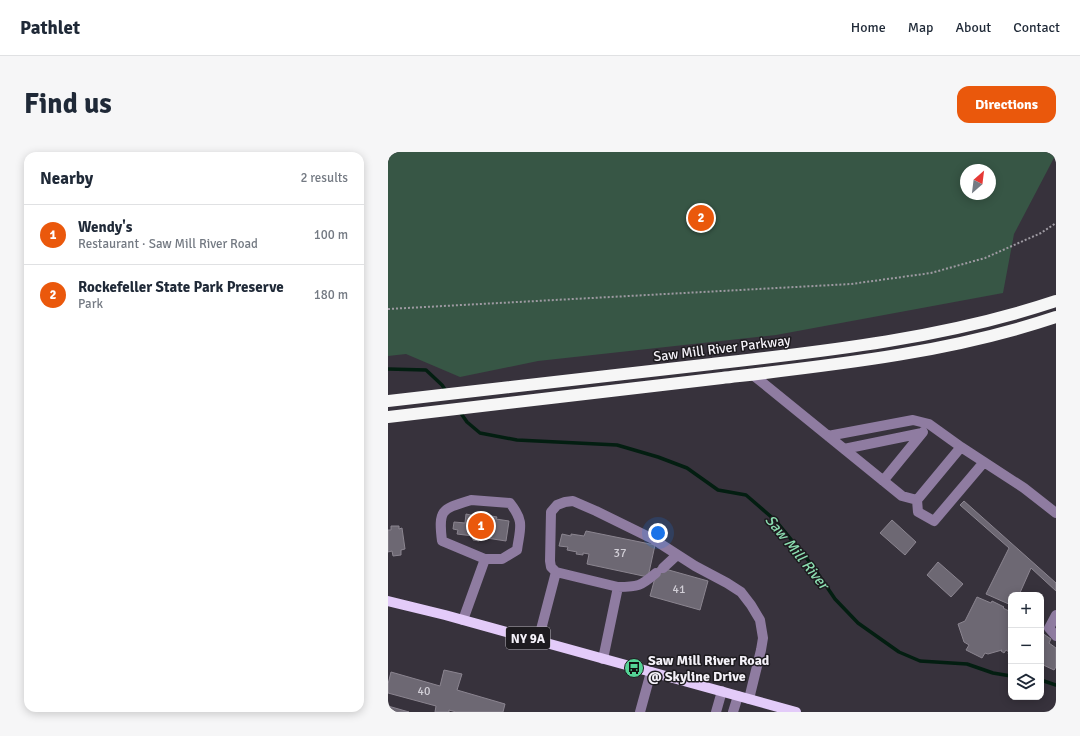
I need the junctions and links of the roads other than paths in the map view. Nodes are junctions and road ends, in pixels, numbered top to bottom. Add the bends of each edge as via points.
1 (1056, 301) edge
2 (1056, 317) edge
3 (753, 374) junction
4 (388, 401) edge
5 (388, 417) edge
6 (929, 424) junction
7 (922, 433) junction
8 (828, 436) junction
9 (961, 447) junction
10 (844, 449) junction
11 (984, 462) junction
12 (883, 481) junction
13 (917, 500) junction
14 (1056, 513) edge
15 (677, 555) junction
16 (485, 559) junction
17 (556, 572) junction
18 (618, 587) junction
19 (388, 601) edge
20 (1056, 615) edge
21 (463, 620) junction
22 (1056, 636) edge
23 (538, 641) junction
24 (603, 659) junction
25 (651, 672) junction
26 (722, 692) junction
27 (738, 696) junction
28 (749, 699) junction
29 (640, 712) edge
30 (716, 712) edge
31 (733, 712) edge
32 (796, 712) edge

1 - 4 highway, Saw Mill River Parkway via 958,328 873,344
2 - 3 highway, Saw Mill River Parkway via 966,342 924,350
3 - 5 highway, Saw Mill River Parkway
3 - 8 street
6 - 7 street
6 - 8 street via 913,420
6 - 9 street
7 - 10 street
7 - 12 street
8 - 10 street
9 - 11 street
9 - 13 street
10 - 12 street
11 - 13 street via 934,521 918,512
11 - 14 street
12 - 13 street via 902,496
15 - 17 street via 653,539 596,511 573,501 565,502 557,505 551,512 550,561
15 - 18 street via 645,583
15 - 28 street via 741,592 760,620 763,638
16 - 16 street via 502,559 517,550 521,522 517,512 510,503 492,500 470,500 448,507 442,513 442,541
16 - 21 street
17 - 18 street
17 - 23 street
18 - 24 street
19 - 21 main road, NY 9A
20 - 22 street via 1049,628
21 - 23 main road, NY 9A
23 - 24 main road, NY 9A
24 - 25 main road, NY 9A
25 - 26 main road, NY 9A
25 - 29 street
26 - 27 main road, NY 9A
26 - 30 street
27 - 28 main road, NY 9A
27 - 31 street
28 - 32 main road, NY 9A

